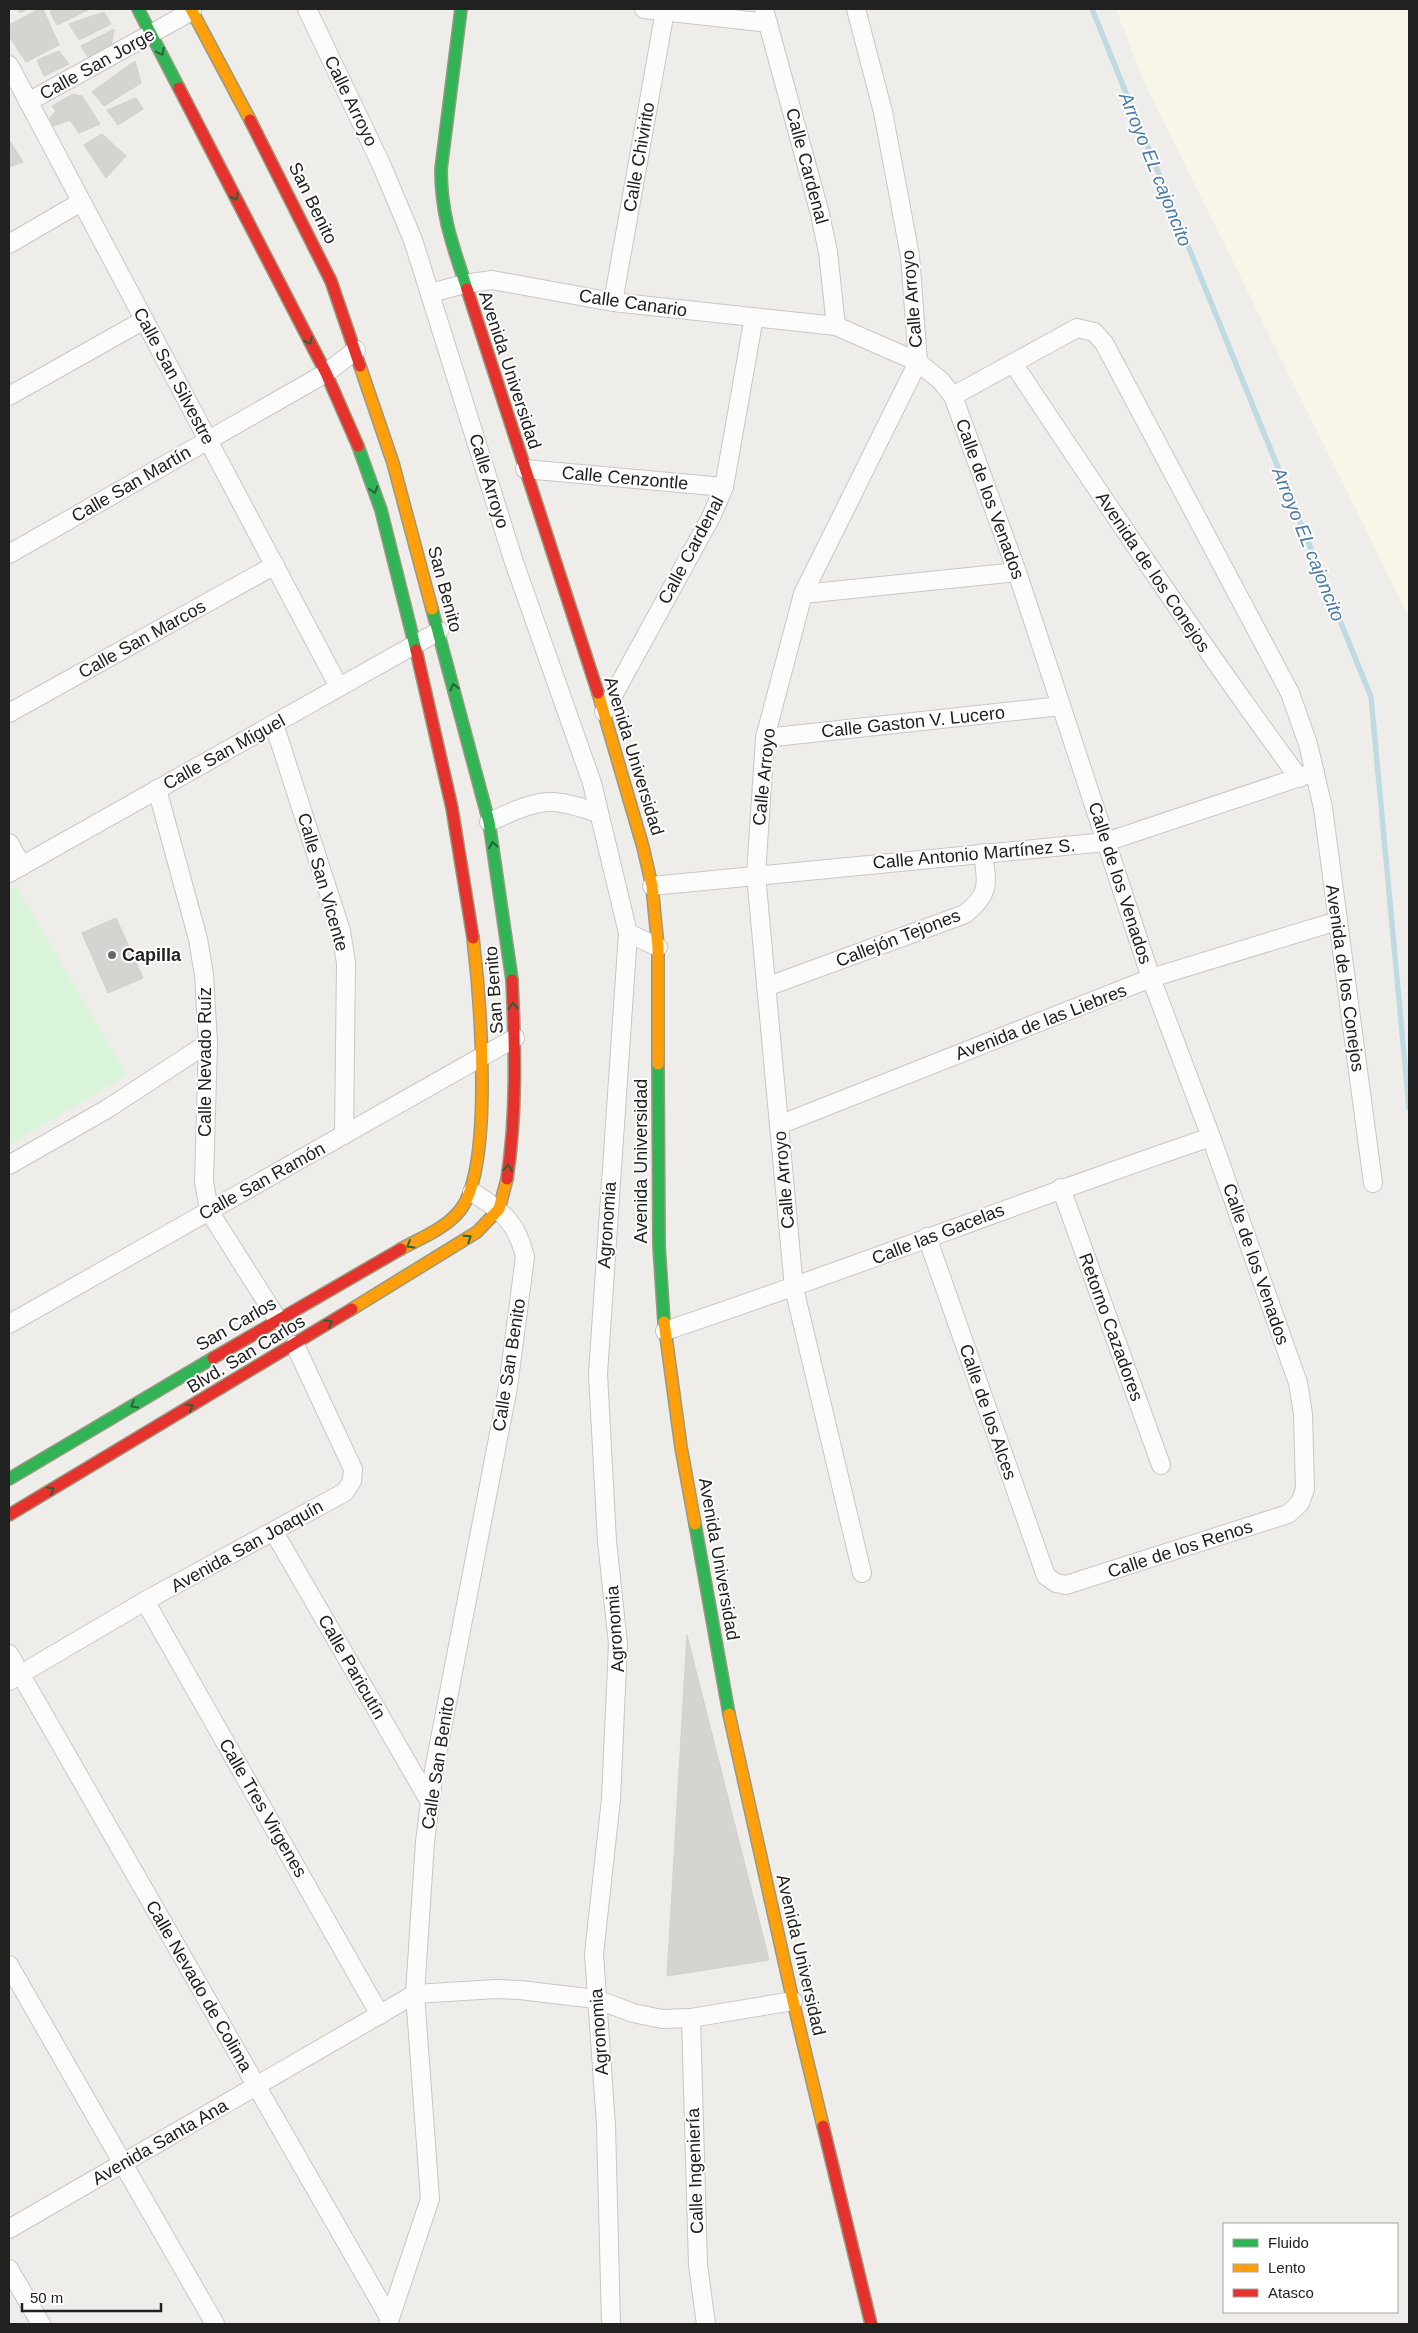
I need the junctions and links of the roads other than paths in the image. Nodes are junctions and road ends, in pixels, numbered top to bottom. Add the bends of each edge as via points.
1 (138, 9) edge
2 (307, 9) edge
3 (461, 9) edge
4 (644, 9) edge
5 (856, 9) edge
6 (192, 10) edge
7 (665, 11) junction
8 (766, 16) edge
9 (151, 34) junction
10 (9, 66) edge
11 (14, 89) edge
12 (28, 102) junction
13 (82, 202) junction
14 (9, 244) edge
15 (464, 284) junction
16 (431, 293) junction
17 (613, 302) junction
18 (754, 317) junction
19 (144, 320) junction
20 (836, 326) junction
21 (356, 350) junction
22 (918, 362) junction
23 (1013, 363) junction
24 (326, 373) junction
25 (9, 396) edge
26 (953, 396) junction
27 (208, 440) junction
28 (525, 469) junction
29 (724, 487) junction
30 (9, 554) edge
31 (275, 565) junction
32 (1017, 572) junction
33 (802, 594) junction
34 (439, 631) junction
35 (414, 645) junction
36 (339, 687) junction
37 (1062, 706) junction
38 (604, 712) junction
39 (9, 713) edge
40 (274, 724) junction
41 (765, 738) junction
42 (1307, 775) junction
43 (157, 790) junction
44 (598, 813) junction
45 (489, 822) junction
46 (1106, 842) junction
47 (9, 843) edge
48 (983, 853) junction
49 (15, 869) edge
50 (756, 874) junction
51 (652, 886) junction
52 (1337, 921) junction
53 (628, 933) junction
54 (658, 948) junction
55 (1151, 978) junction
56 (766, 987) junction
57 (515, 1038) junction
58 (208, 1043) junction
59 (483, 1056) junction
60 (779, 1125) junction
61 (344, 1135) junction
62 (1211, 1137) junction
63 (9, 1165) edge
64 (1373, 1183) dead end
65 (1061, 1188) junction
66 (472, 1192) junction
67 (209, 1212) junction
68 (497, 1212) junction
69 (927, 1237) junction
70 (794, 1288) junction
71 (278, 1320) junction
72 (9, 1324) edge
73 (665, 1331) junction
74 (295, 1345) junction
75 (1161, 1466) dead end
76 (9, 1479) edge
77 (1300, 1503) joint
78 (9, 1515) edge
79 (274, 1532) junction
80 (862, 1573) dead end
81 (1056, 1583) joint
82 (146, 1602) junction
83 (9, 1654) edge
84 (15, 1678) edge
85 (430, 1802) junction
86 (9, 1965) edge
87 (415, 1994) junction
88 (596, 1999) junction
89 (793, 2001) junction
90 (380, 2015) junction
91 (691, 2018) junction
92 (256, 2086) junction
93 (122, 2164) junction
94 (9, 2229) edge
95 (9, 2269) edge
96 (609, 2321) edge
97 (389, 2322) edge
98 (41, 2324) edge
99 (215, 2324) edge
100 (706, 2324) edge
101 (871, 2324) edge

1 - 9 main road, San Benito
2 - 16 street, Calle Arroyo via 381,164
3 - 15 main road, Avenida Universidad via 441,192 445,222
4 - 7 street
5 - 22 street, Calle Arroyo via 883,112 910,256
6 - 9 street, Calle San Jorge
6 - 21 main road, San Benito via 311,238
7 - 8 street
7 - 17 street, Calle Chivirito
8 - 20 street, Calle Cardenal via 820,214 828,252
9 - 12 street, Calle San Jorge
9 -> 24 main road, San Benito
10 - 11 street, Calle San Silvestre
11 - 12 street, Calle San Silvestre
12 - 13 street, Calle San Silvestre
13 - 14 street
13 - 19 street, Calle San Silvestre
15 - 16 street, Calle Canario
15 - 17 street, Calle Canario via 492,280
15 - 28 main road, Avenida Universidad
16 - 44 street, Calle Arroyo via 514,562 584,758
17 - 18 street, Calle Canario
18 - 20 street, Calle Canario
18 - 29 street, Calle Cardenal
19 - 25 street
19 - 27 street, Calle San Silvestre
20 - 22 street, Calle de los Venados
21 - 24 street, Calle San Martín
21 - 34 main road, San Benito via 393,463
22 - 26 street, Calle de los Venados
22 - 33 street, Calle Arroyo
23 - 26 street
23 - 42 street, Avenida de los Conejos via 1174,604
23 - 42 street via 1077,328 1094,332 1104,343 1290,693 1308,744
24 - 27 street, Calle San Martín
24 -> 35 main road, San Benito via 368,470 381,510
26 - 32 street, Calle de los Venados
27 - 30 street, Calle San Martín
27 - 31 street, Calle San Silvestre
28 - 29 street, Calle Cenzontle
28 - 38 main road, Avenida Universidad
29 - 38 street, Calle Cardenal via 712,517
31 - 36 street, Calle San Silvestre
31 - 39 street, Calle San Marcos
32 - 33 street
32 - 37 street, Calle de los Venados
33 - 41 street, Calle Arroyo
34 - 35 street, Calle San Miguel
45 -> 34 main road, San Benito
35 - 36 street, Calle San Miguel
35 - 59 main road, San Benito via 449,788 468,893
36 - 40 street, Calle San Miguel
37 - 41 street, Calle Gaston V. Lucero
37 - 46 street, Calle de los Venados
38 - 51 main road, Avenida Universidad
40 - 43 street, Calle San Miguel
40 - 61 street, Calle San Vicente via 341,931 346,963
41 - 50 street, Calle Arroyo
42 - 46 street, Calle Antonio Martínez S.
42 - 52 street, Avenida de los Conejos via 1323,808
43 - 49 street, Calle San Miguel
43 - 58 street, Calle Nevado Ruíz via 198,939 204,975
44 - 45 street via 572,804 550,802
44 - 53 street, Calle Arroyo
57 -> 45 main road, San Benito via 511,965
46 - 48 street, Calle Antonio Martínez S.
46 - 55 street, Calle de los Venados
47 - 49 street
48 - 50 street, Calle Antonio Martínez S.
48 - 56 street, Callejón Tejones via 984,896 965,914
50 - 51 street, Calle Antonio Martínez S.
50 - 56 street, Calle Arroyo
51 - 54 main road, Avenida Universidad
52 - 55 street, Avenida de las Liebres
52 - 64 street, Avenida de los Conejos
53 - 54 street
53 - 88 street, Agronomia via 598,1374 618,1644 611,1799 594,1954
54 - 73 main road, Avenida Universidad via 659,1246
55 - 60 street, Avenida de las Liebres
55 - 62 street, Calle de los Venados
56 - 60 street, Calle Arroyo
57 - 59 street, Calle San Ramón
68 -> 57 main road, San Benito via 510,1158
58 - 63 street via 107,1109
58 - 67 street, Calle Nevado Ruíz via 204,1181
59 - 61 street, Calle San Ramón
59 - 66 main road, San Benito via 478,1164
60 - 70 street, Calle Arroyo
61 - 67 street, Calle San Ramón
62 - 65 street, Calle las Gacelas
62 - 77 street, Calle de los Venados via 1298,1383 1303,1414 1306,1490
65 - 69 street, Calle las Gacelas
65 - 75 street, Retorno Cazadores
66 - 68 street
66 -> 71 main road, San Carlos via 452,1220
67 - 71 street, Calle Nevado Ruíz
67 - 72 street, Calle San Ramón
74 -> 68 main road, Blvd. San Carlos via 477,1232
68 - 85 street, Calle San Benito via 516,1232 526,1257 508,1387
69 - 70 street, Calle las Gacelas
69 - 81 street, Calle de los Alces via 1041,1566 1046,1576
70 - 73 street, Calle las Gacelas
70 - 80 street, Calle Arroyo
71 -> 76 main road, San Carlos
73 - 89 main road, Avenida Universidad via 680,1447 733,1734
78 -> 74 main road, Blvd. San Carlos
74 - 79 street, Avenida San Joaquín via 353,1469 352,1481 345,1492
77 - 81 street, Calle de los Renos via 1288,1514 1066,1585
79 - 82 street, Avenida San Joaquín
79 - 85 street, Calle Paricutín
82 - 84 street, Avenida San Joaquín
82 - 90 street, Calle Tres Virgenes
83 - 84 street, Calle Nevado de Colima
84 - 92 street, Calle Nevado de Colima
85 - 87 street, Calle San Benito
86 - 93 street
87 - 88 street via 496,1989
87 - 90 street, Avenida Santa Ana
87 - 97 street, Calle San Benito via 430,2199
88 - 91 street via 633,2013 662,2019
88 - 96 street, Agronomia via 606,2125
89 - 91 street
89 - 101 main road, Avenida Universidad
90 - 92 street, Avenida Santa Ana
91 - 100 street, Calle Ingeniería via 697,2246
92 - 93 street, Avenida Santa Ana
92 - 97 street, Calle Nevado de Colima
93 - 94 street, Avenida Santa Ana
93 - 99 street
95 - 98 street

